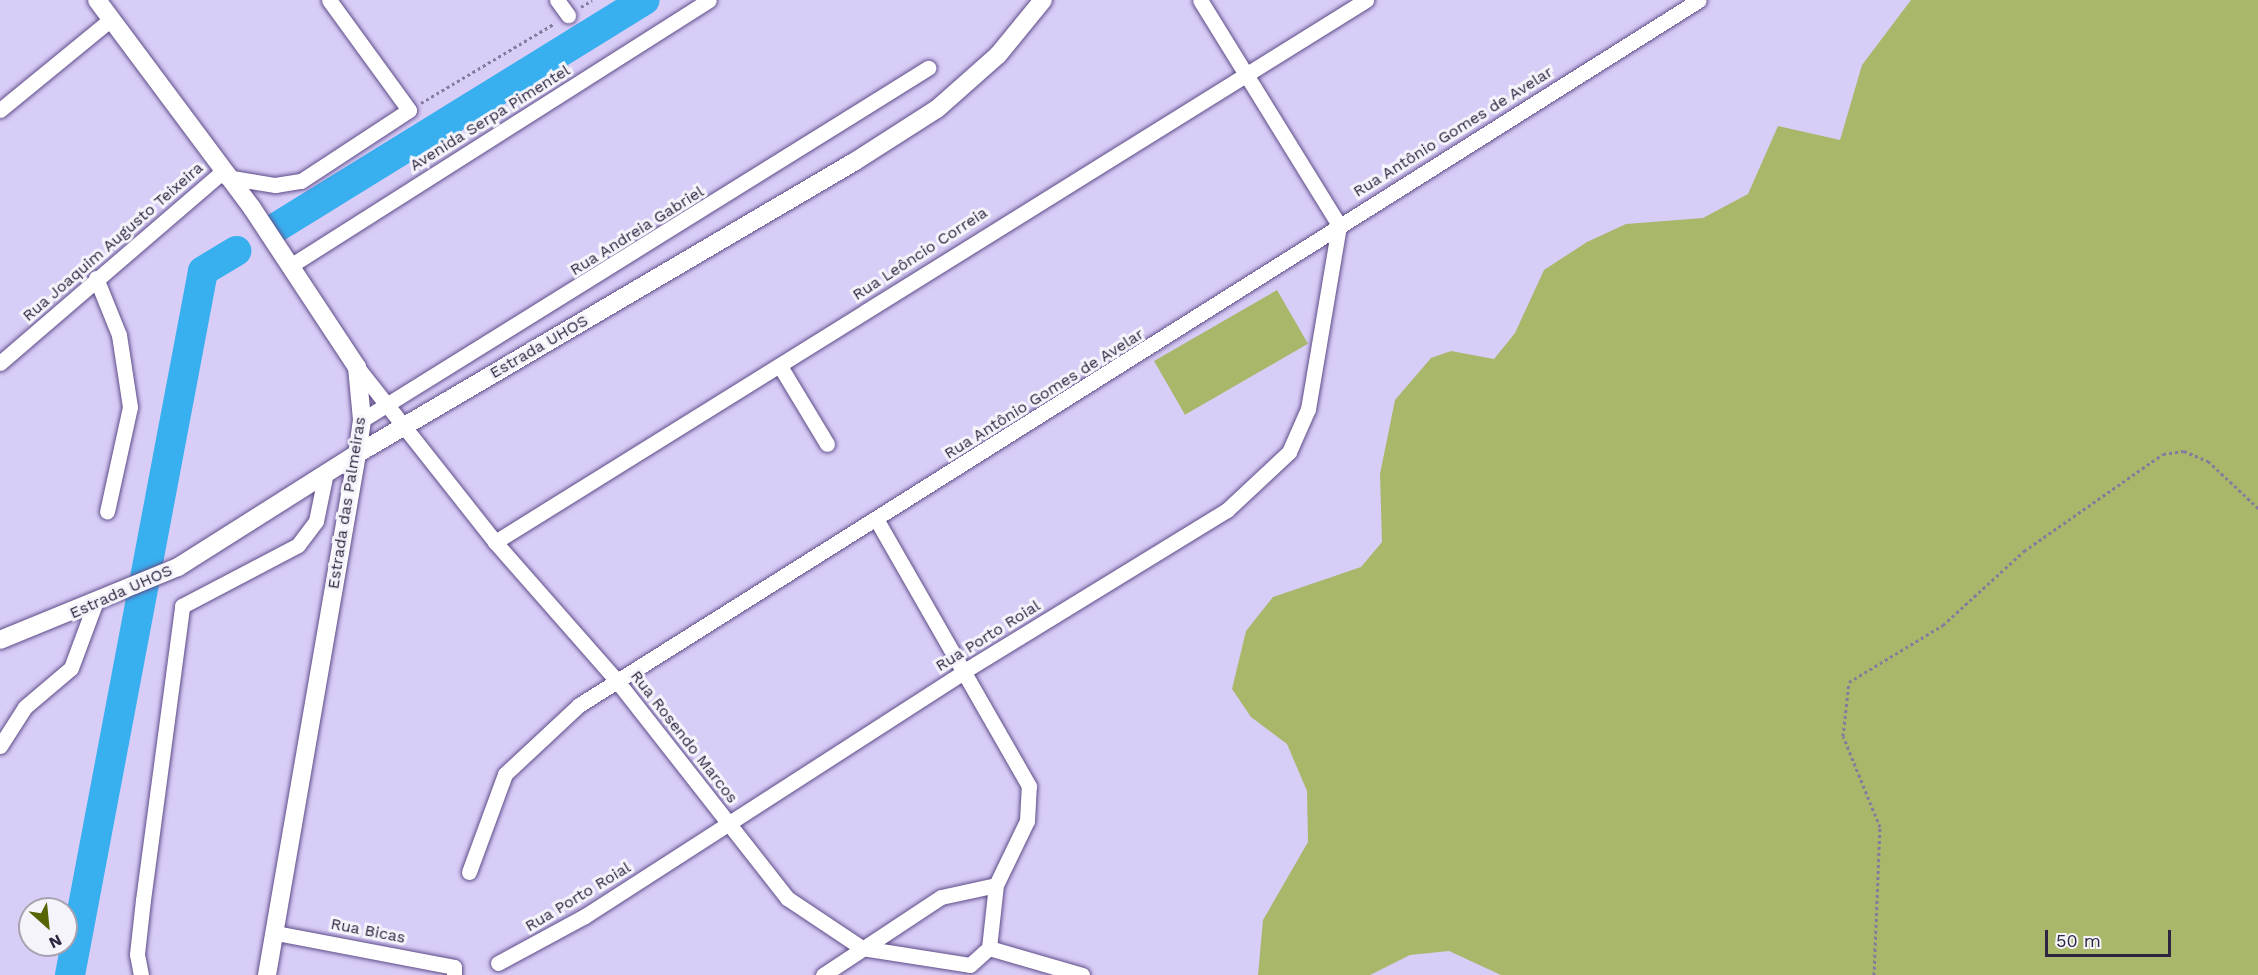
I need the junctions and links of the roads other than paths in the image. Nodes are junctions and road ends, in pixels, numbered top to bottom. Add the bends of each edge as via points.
1 (97, 0) edge
2 (329, 0) edge
3 (557, 0) edge
4 (709, 0) edge
5 (1043, 0) edge
6 (1200, 0) edge
7 (1366, 0) edge
8 (1699, 0) edge
9 (568, 15) road end
10 (111, 19) junction
11 (928, 68) dead end
12 (1245, 75) junction
13 (0, 110) edge
14 (224, 174) junction
15 (1339, 225) junction
16 (290, 266) junction
17 (96, 278) junction
18 (0, 363) edge
19 (780, 366) junction
20 (357, 367) junction
21 (387, 406) junction
22 (362, 420) junction
23 (404, 426) junction
24 (827, 444) dead end
25 (357, 454) junction
26 (325, 477) junction
27 (107, 512) dead end
28 (877, 521) junction
29 (495, 542) junction
30 (93, 606) junction
31 (0, 640) edge
32 (966, 670) junction
33 (617, 681) junction
34 (0, 746) edge
35 (728, 823) junction
36 (469, 872) dead end
37 (996, 885) junction
38 (276, 933) junction
39 (862, 948) junction
40 (989, 948) junction
41 (498, 963) dead end
42 (964, 970) edge
43 (454, 971) edge
44 (141, 975) edge
45 (267, 975) edge
46 (823, 975) edge
47 (1082, 975) edge

1 - 10 street, Estrada das Palmeiras
2 - 14 street via 409,110 301,181 275,185
3 - 9 street
4 - 16 street, Avenida Serpa Pimentel
5 - 23 street, Estrada UHOS via 998,55 937,109
6 - 12 street
7 - 12 street, Rua Leôncio Correia
8 - 15 street, Rua Antônio Gomes de Avelar
10 - 13 street
10 - 14 street, Estrada das Palmeiras
11 - 21 street, Rua Andreia Gabriel
12 - 15 street
12 - 19 street, Rua Leôncio Correia
14 - 16 street, Estrada das Palmeiras
14 - 17 street, Rua Joaquim Augusto Teixeira
15 - 28 street, Rua Antônio Gomes de Avelar
15 - 32 street, Rua Porto Roial via 1308,409 1289,452 1227,510
16 - 20 street, Estrada das Palmeiras
17 - 18 street, Rua Joaquim Augusto Teixeira
17 - 27 street via 119,335 130,407
19 - 24 street
19 - 29 street, Rua Leôncio Correia
20 - 21 street, Rua Rosendo Marcos
20 - 22 street, Estrada das Palmeiras
21 - 22 street, Rua Andreia Gabriel
21 - 23 street, Rua Rosendo Marcos
22 - 25 street, Estrada das Palmeiras
23 - 25 street, Estrada UHOS
23 - 29 street, Rua Rosendo Marcos
25 - 26 street, Estrada UHOS
25 - 38 street, Estrada das Palmeiras
26 - 30 street, Estrada UHOS via 178,567
26 - 44 street via 316,521 298,545 182,606 142,900 137,954
28 - 32 street
28 - 33 street, Rua Antônio Gomes de Avelar
29 - 33 street, Rua Rosendo Marcos
30 - 31 street, Estrada UHOS
30 - 34 street via 71,668 25,707
32 - 35 street, Rua Porto Roial
32 - 37 street via 1029,786 1027,821
33 - 35 street, Rua Rosendo Marcos
33 - 36 street, Rua Antônio Gomes de Avelar via 553,725 505,774
35 - 39 street, Rua Rosendo Marcos via 787,898
35 - 41 street, Rua Porto Roial via 585,916
37 - 39 street via 955,890
37 - 40 street
38 - 43 street, Rua Bicas
38 - 45 street, Estrada das Palmeiras
39 - 42 street, Rua Rosendo Marcos
39 - 46 street
40 - 42 street, Rua Rosendo Marcos
40 - 47 street

